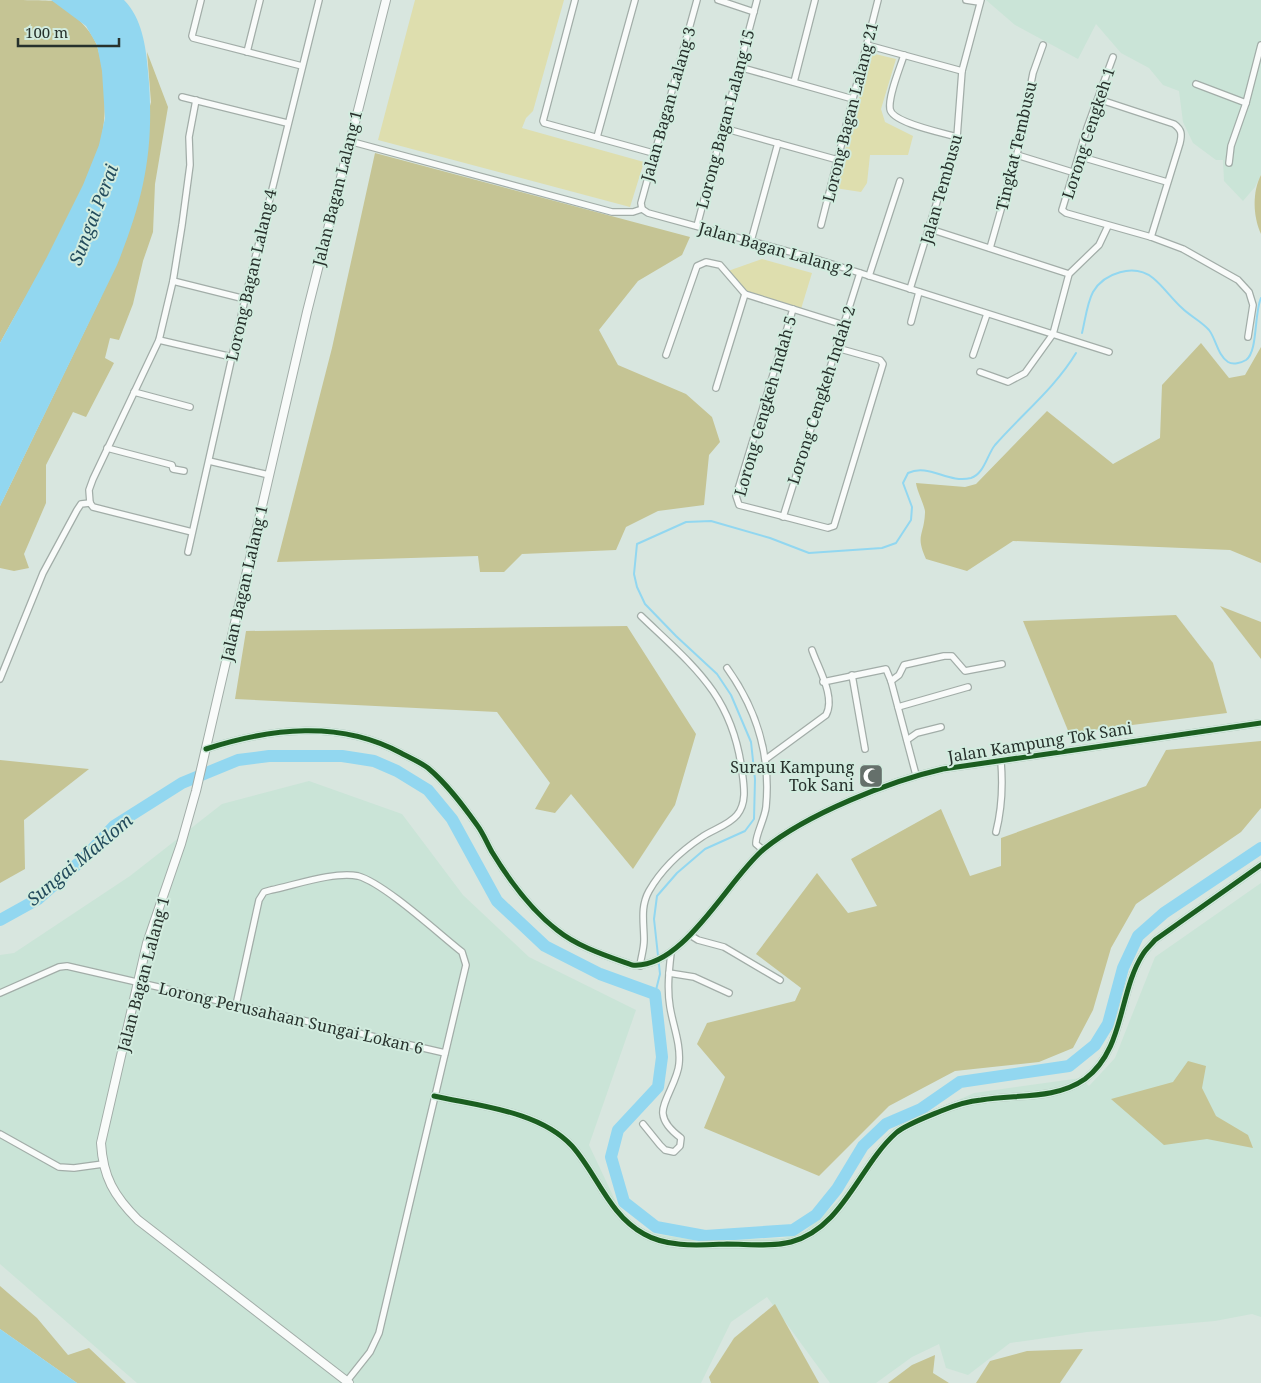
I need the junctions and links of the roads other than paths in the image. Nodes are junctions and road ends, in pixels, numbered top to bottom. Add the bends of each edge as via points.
1 (201, 0) edge
2 (260, 0) edge
3 (319, 0) edge
4 (386, 0) edge
5 (575, 0) edge
6 (635, 0) edge
7 (697, 0) edge
8 (718, 0) edge
9 (757, 0) edge
10 (815, 0) edge
11 (878, 0) edge
12 (966, 0) edge
13 (980, 1) edge
14 (754, 12) junction
15 (1043, 44) dead end
16 (867, 45) junction
17 (1261, 45) edge
18 (246, 52) junction
19 (904, 55) junction
20 (1113, 57) dead end
21 (302, 66) junction
22 (739, 67) junction
23 (962, 72) junction
24 (794, 82) junction
25 (1196, 84) dead end
26 (182, 97) dead end
27 (853, 99) junction
28 (1098, 99) junction
29 (196, 100) junction
30 (1246, 103) junction
31 (287, 123) junction
32 (723, 128) junction
33 (597, 137) junction
34 (957, 137) junction
35 (349, 141) junction
36 (778, 143) junction
37 (653, 154) junction
38 (1017, 155) junction
39 (1085, 158) dead end
40 (838, 160) junction
41 (1229, 163) dead end
42 (1072, 172) junction
43 (900, 181) dead end
44 (1167, 182) junction
45 (642, 209) junction
46 (821, 225) dead end
47 (696, 226) junction
48 (1108, 226) junction
49 (930, 229) junction
50 (1151, 237) junction
51 (751, 241) junction
52 (990, 248) junction
53 (860, 273) junction
54 (1069, 274) junction
55 (869, 276) junction
56 (172, 281) junction
57 (910, 289) junction
58 (919, 292) junction
59 (744, 294) junction
60 (245, 299) junction
61 (793, 309) junction
62 (987, 314) junction
63 (911, 322) dead end
64 (844, 324) junction
65 (1053, 334) junction
66 (1248, 337) dead end
67 (159, 340) junction
68 (837, 348) junction
69 (1109, 352) dead end
70 (666, 355) dead end
71 (973, 355) dead end
72 (232, 357) junction
73 (980, 372) dead end
74 (716, 388) dead end
75 (134, 392) junction
76 (190, 407) dead end
77 (108, 448) junction
78 (209, 461) junction
79 (184, 472) dead end
80 (268, 475) junction
81 (90, 502) junction
82 (783, 517) junction
83 (192, 532) junction
84 (188, 552) dead end
85 (641, 616) dead end
86 (812, 650) dead end
87 (1002, 664) dead end
88 (727, 668) dead end
89 (852, 675) junction
90 (0, 679) edge
91 (891, 681) junction
92 (823, 682) junction
93 (968, 687) dead end
94 (898, 706) junction
95 (1261, 723) edge
96 (941, 727) dead end
97 (907, 740) junction
98 (865, 749) dead end
99 (206, 751) junction
100 (766, 759) junction
101 (1001, 762) junction
102 (916, 775) junction
103 (996, 832) dead end
104 (763, 850) junction
105 (1261, 865) edge
106 (690, 934) junction
107 (669, 954) junction
108 (640, 966) junction
109 (669, 973) junction
110 (780, 980) dead end
111 (138, 983) junction
112 (0, 993) edge
113 (730, 993) dead end
114 (236, 1006) junction
115 (445, 1053) junction
116 (434, 1096) junction
117 (643, 1124) dead end
118 (0, 1134) edge
119 (102, 1164) junction
120 (348, 1382) edge

1 - 18 street via 192,36
2 - 18 street
3 - 21 street, Lorong Bagan Lalang 4
4 - 35 main road, Jalan Bagan Lalang 1
5 - 33 street via 542,116 544,123
6 - 33 street
7 - 37 street, Jalan Bagan Lalang 3
8 - 14 street, Lorong Bagan Lalang 15
9 - 14 street, Lorong Bagan Lalang 15
10 - 24 street
11 - 16 street, Lorong Bagan Lalang 21
12 - 13 street
13 - 23 street, Jalan Tembusu
14 - 22 street, Lorong Bagan Lalang 15
15 - 38 street, Tingkat Tembusu via 1032,73
16 - 19 street
16 - 27 street, Lorong Bagan Lalang 21
17 - 30 street
18 - 21 street
19 - 23 street
19 - 34 street via 892,95 892,113 902,121
20 - 28 street, Lorong Cengkeh 1
21 - 31 street, Lorong Bagan Lalang 4
22 - 24 street
22 - 32 street, Lorong Bagan Lalang 15
23 - 34 street, Jalan Tembusu
24 - 27 street
25 - 30 street
26 - 29 street
27 - 40 street, Lorong Bagan Lalang 21
28 - 42 street, Lorong Cengkeh 1
28 - 44 street via 1174,124 1182,134
29 - 31 street
29 - 56 street via 189,137 190,165
30 - 41 street via 1230,146
31 - 60 street, Lorong Bagan Lalang 4
32 - 36 street
32 - 47 street, Lorong Bagan Lalang 15
33 - 37 street
34 - 49 street, Jalan Tembusu
35 - 45 street via 612,212
35 - 80 main road, Jalan Bagan Lalang 1
36 - 40 street
36 - 51 street
37 - 45 street, Jalan Bagan Lalang 3
38 - 42 street
38 - 52 street, Tingkat Tembusu
39 - 44 street
40 - 46 street, Lorong Bagan Lalang 21
42 - 48 street, Lorong Cengkeh 1 via 1062,210
43 - 55 street
44 - 50 street
45 - 47 street, Jalan Bagan Lalang 2
47 - 51 street, Jalan Bagan Lalang 2
48 - 50 street
48 - 54 street via 1099,245
49 - 52 street
49 - 57 street, Jalan Tembusu
50 - 66 street via 1183,249 1238,280 1249,292 1253,305
51 - 53 street, Jalan Bagan Lalang 2
52 - 54 street
53 - 55 street, Jalan Bagan Lalang 2
53 - 64 street, Lorong Cengkeh Indah 2
54 - 65 street
55 - 57 street, Jalan Bagan Lalang 2
56 - 60 street
56 - 67 street
57 - 58 street, Jalan Bagan Lalang 2
58 - 62 street, Jalan Bagan Lalang 2
58 - 63 street
59 - 61 street
59 - 70 street via 720,266 706,262 697,266
59 - 74 street
60 - 72 street, Lorong Bagan Lalang 4
61 - 64 street
61 - 82 street, Lorong Cengkeh Indah 5 via 736,496 737,503
62 - 65 street, Jalan Bagan Lalang 2
62 - 71 street
64 - 68 street, Lorong Cengkeh Indah 2
65 - 69 street, Jalan Bagan Lalang 2
65 - 73 street via 1024,373 1008,382
67 - 72 street
67 - 75 street
68 - 82 street, Lorong Cengkeh Indah 2
68 - 82 street via 880,360 883,364 836,520 831,528
72 - 78 street, Lorong Bagan Lalang 4
75 - 76 street
75 - 77 street
77 - 79 street via 172,465 173,469
77 - 81 street via 89,490
78 - 80 street
78 - 83 street, Lorong Bagan Lalang 4
80 - 99 main road, Jalan Bagan Lalang 1
81 - 83 street via 94,507
81 - 90 street via 81,504 77,510 43,573
83 - 84 street, Lorong Bagan Lalang 4
85 - 108 street via 687,659 722,702 739,748 744,797 737,816 702,837 676,858 648,892 643,905 644,939
86 - 92 street
87 - 91 street via 965,671 952,656 944,656 904,665
88 - 100 street via 748,700
89 - 91 street via 886,669
89 - 92 street
89 - 98 street
91 - 94 street
92 - 100 street via 830,699 826,714
93 - 94 street
94 - 97 street
95 - 101 street, Jalan Kampung Tok Sani
96 - 97 street via 917,733
97 - 102 street
99 - 108 street, Jalan Kampung Tok Sani via 252,737 310,730 353,734 388,746 426,767 449,788 478,827 512,883 557,931 582,946
99 - 111 main road, Jalan Bagan Lalang 1
100 - 104 street via 765,813 756,840
101 - 102 street, Jalan Kampung Tok Sani
101 - 103 street via 1003,784
102 - 104 street, Jalan Kampung Tok Sani via 832,810
104 - 106 street, Jalan Kampung Tok Sani
105 - 116 street via 1155,940 1142,955 1117,1031 1105,1056 1086,1078 1064,1089 1028,1097 981,1100 943,1110 896,1132 814,1233 790,1242 698,1245 670,1243 645,1235 624,1219 571,1145 543,1123
106 - 107 street, Jalan Kampung Tok Sani
106 - 110 street via 698,940 724,947
107 - 108 street, Jalan Kampung Tok Sani
107 - 109 street
109 - 113 street via 694,976
109 - 117 street via 670,1006 679,1063 676,1079 663,1106 663,1115 667,1125 681,1138 680,1146 674,1152 665,1150
111 - 112 street, Lorong Perusahaan Sungai Lokan 6 via 67,966
111 - 114 street, Lorong Perusahaan Sungai Lokan 6
111 - 119 main road, Jalan Bagan Lalang 1 via 101,1143
114 - 115 street, Lorong Perusahaan Sungai Lokan 6
114 - 115 street via 259,900 264,892 340,876 358,876 378,885 462,952 466,965
115 - 116 street
116 - 120 street via 379,1333 370,1352
118 - 119 street via 58,1167
119 - 120 main road via 108,1182 138,1220

